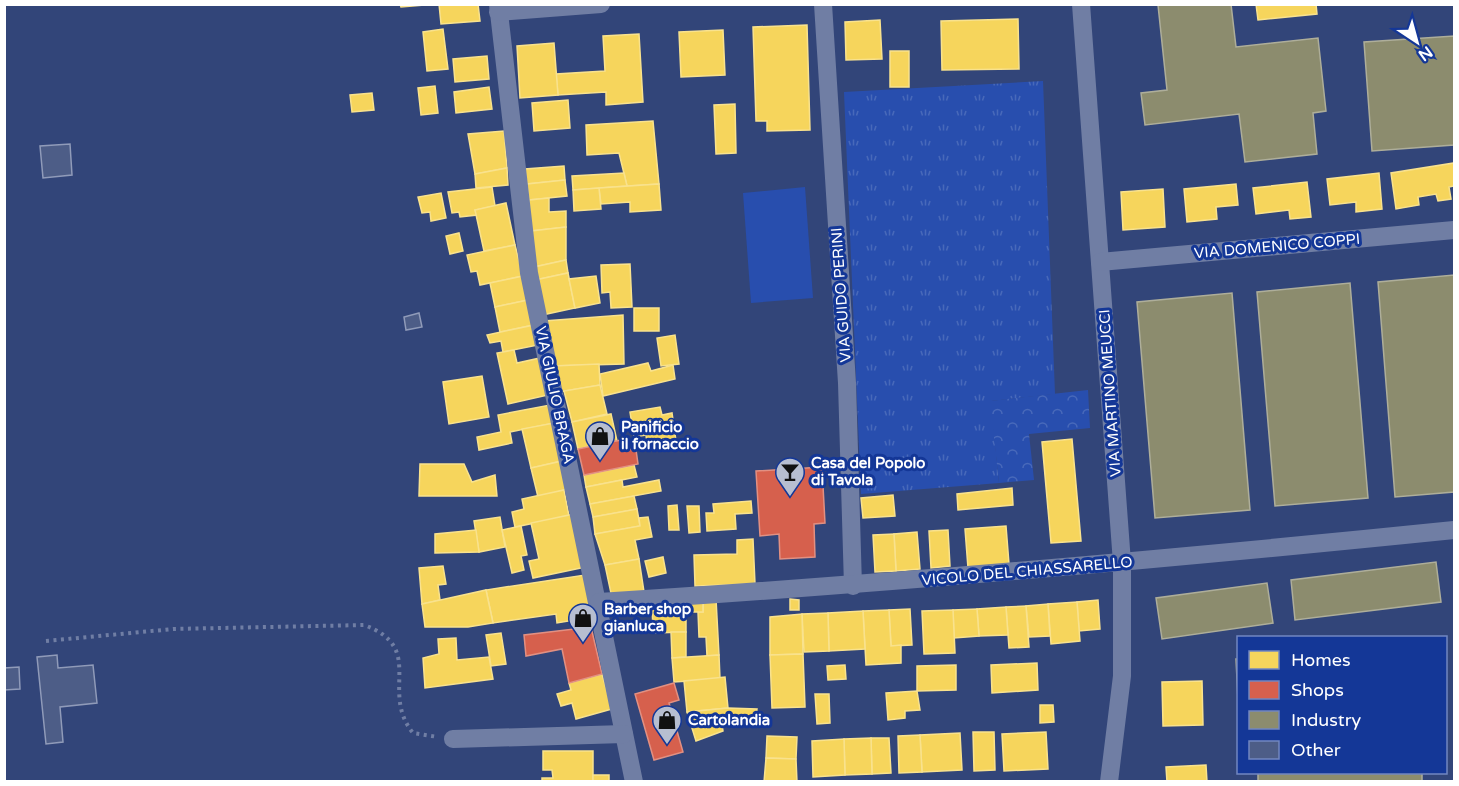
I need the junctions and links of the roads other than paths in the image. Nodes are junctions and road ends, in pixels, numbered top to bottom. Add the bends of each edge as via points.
1 (601, 4) edge
2 (823, 4) edge
3 (1081, 4) edge
4 (498, 8) edge
5 (1455, 230) edge
6 (1100, 262) junction
7 (1455, 530) edge
8 (1122, 563) junction
9 (853, 586) junction
10 (599, 602) junction
11 (624, 735) junction
12 (453, 740) road end
13 (634, 782) edge
14 (1109, 782) edge

1 - 4 street
2 - 9 street, VIA GUIDO PERINI via 847,383
3 - 6 street, VIA MARTINO MEUCCI
4 - 10 street, VIA GIULIO BRAGA via 529,273
5 - 6 street, VIA DOMENICO COPPI
6 - 8 street, VIA MARTINO MEUCCI
7 - 8 street, VICOLO DEL CHIASSARELLO
8 - 9 street, VICOLO DEL CHIASSARELLO
8 - 14 street, VIA MARTINO MEUCCI via 1122,676
9 - 10 street, VICOLO DEL CHIASSARELLO
10 - 11 street, VIA GIULIO BRAGA
11 - 12 street
11 - 13 street, VIA GIULIO BRAGA

